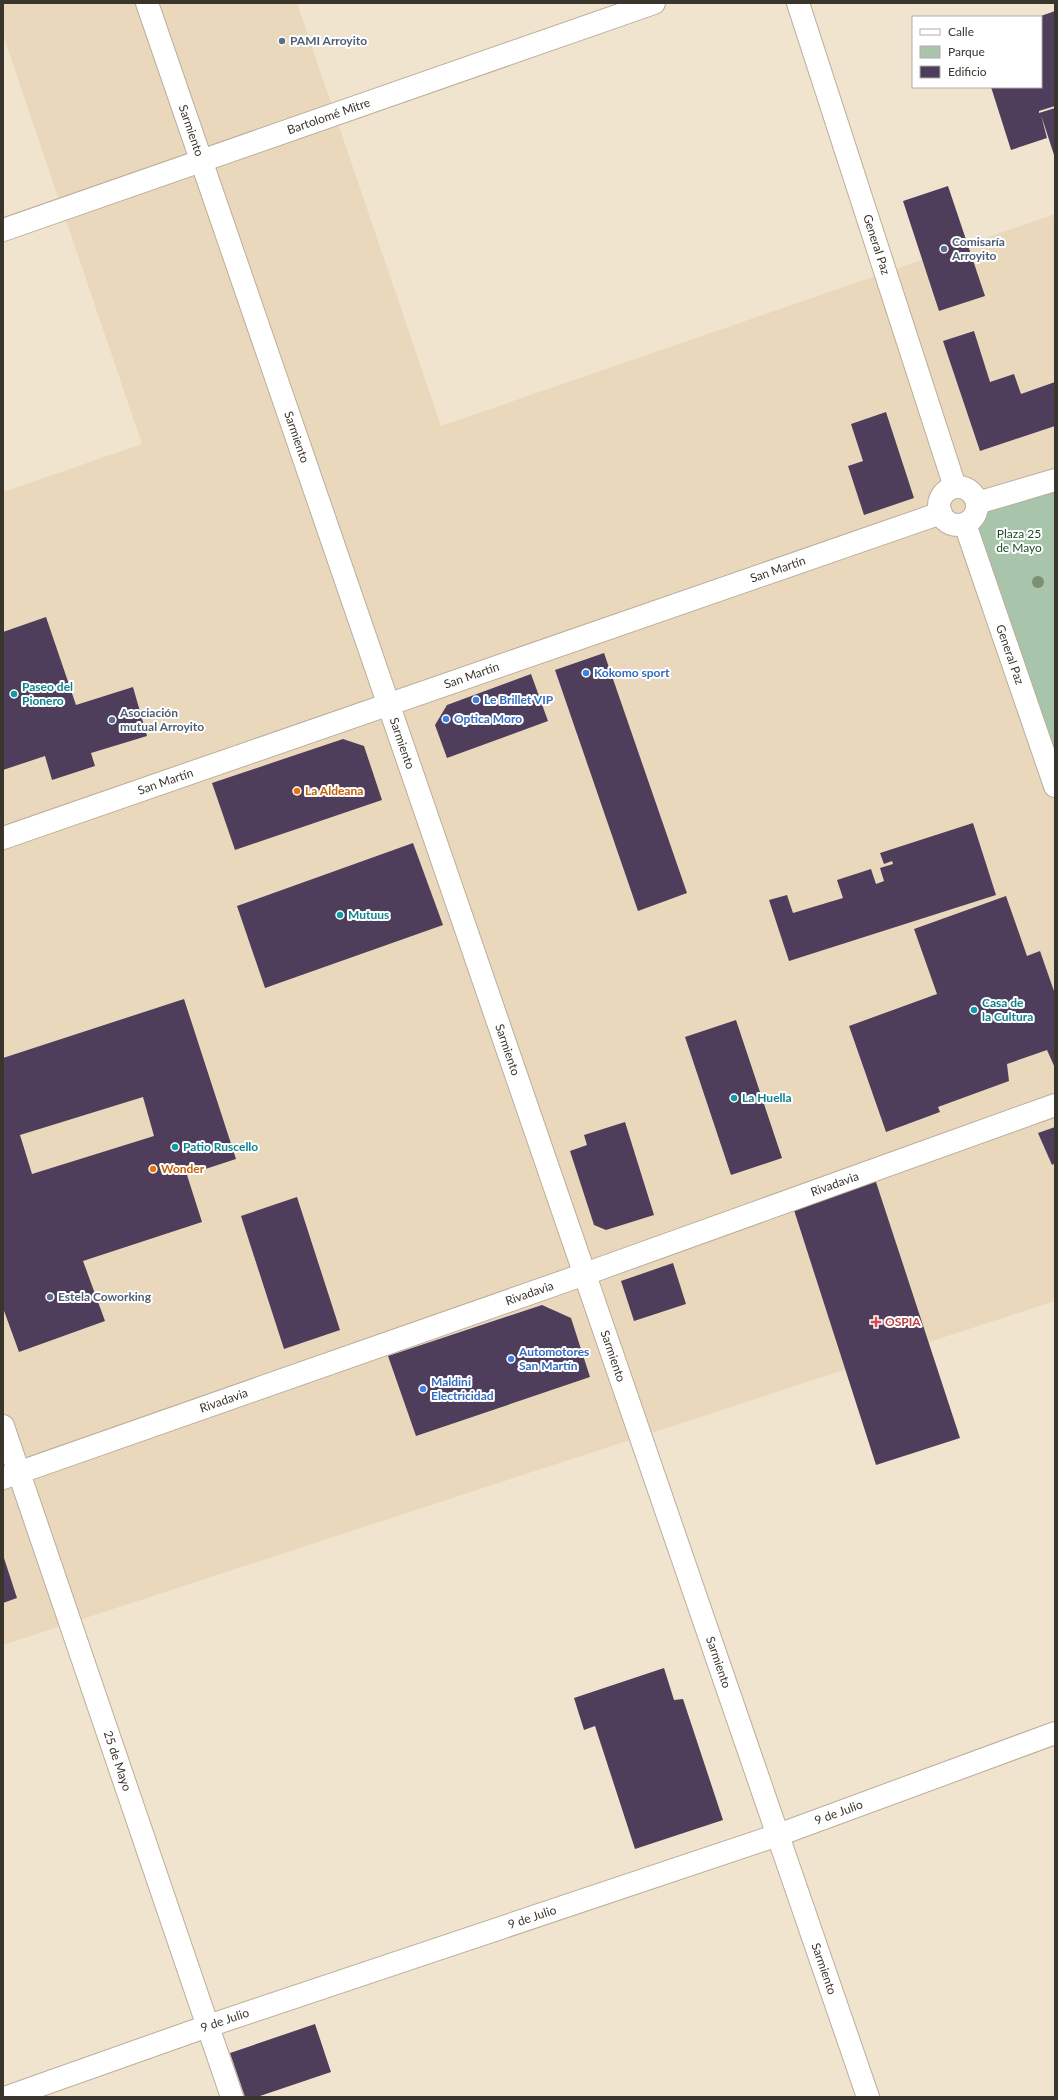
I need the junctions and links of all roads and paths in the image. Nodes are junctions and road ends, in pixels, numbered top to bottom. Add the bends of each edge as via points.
1 (147, 3) edge
2 (654, 3) edge
3 (798, 3) edge
4 (202, 162) junction
5 (3, 230) edge
6 (1055, 480) edge
7 (955, 487) junction
8 (976, 503) junction
9 (941, 513) junction
10 (965, 524) junction
11 (389, 706) junction
12 (1055, 786) edge
13 (3, 838) edge
14 (1055, 1104) edge
15 (585, 1274) junction
16 (3, 1426) edge
17 (11, 1475) edge
18 (1055, 1733) edge
19 (778, 1835) junction
20 (208, 2026) junction
21 (7, 2097) edge
22 (232, 2097) edge
23 (868, 2097) edge

1 - 4 street, Sarmiento
2 - 4 street, Bartolomé Mitre
3 - 7 street, General Paz
4 - 5 street, Bartolomé Mitre
4 - 11 street, Sarmiento
6 - 8 street
7 - 8 street via 971,492
7 - 9 street via 940,497
8 - 10 street via 974,515
9 - 10 street via 946,521 952,524
9 - 11 street, San Martín
10 - 12 street, General Paz
11 - 13 street, San Martín
11 - 15 street, Sarmiento
14 - 15 street, Rivadavia
15 - 17 street, Rivadavia
15 - 19 street, Sarmiento
16 - 17 street, 25 de Mayo
17 - 20 street, 25 de Mayo
18 - 19 street, 9 de Julio
19 - 20 street, 9 de Julio
19 - 23 street, Sarmiento
20 - 21 street, 9 de Julio
20 - 22 street, 25 de Mayo

